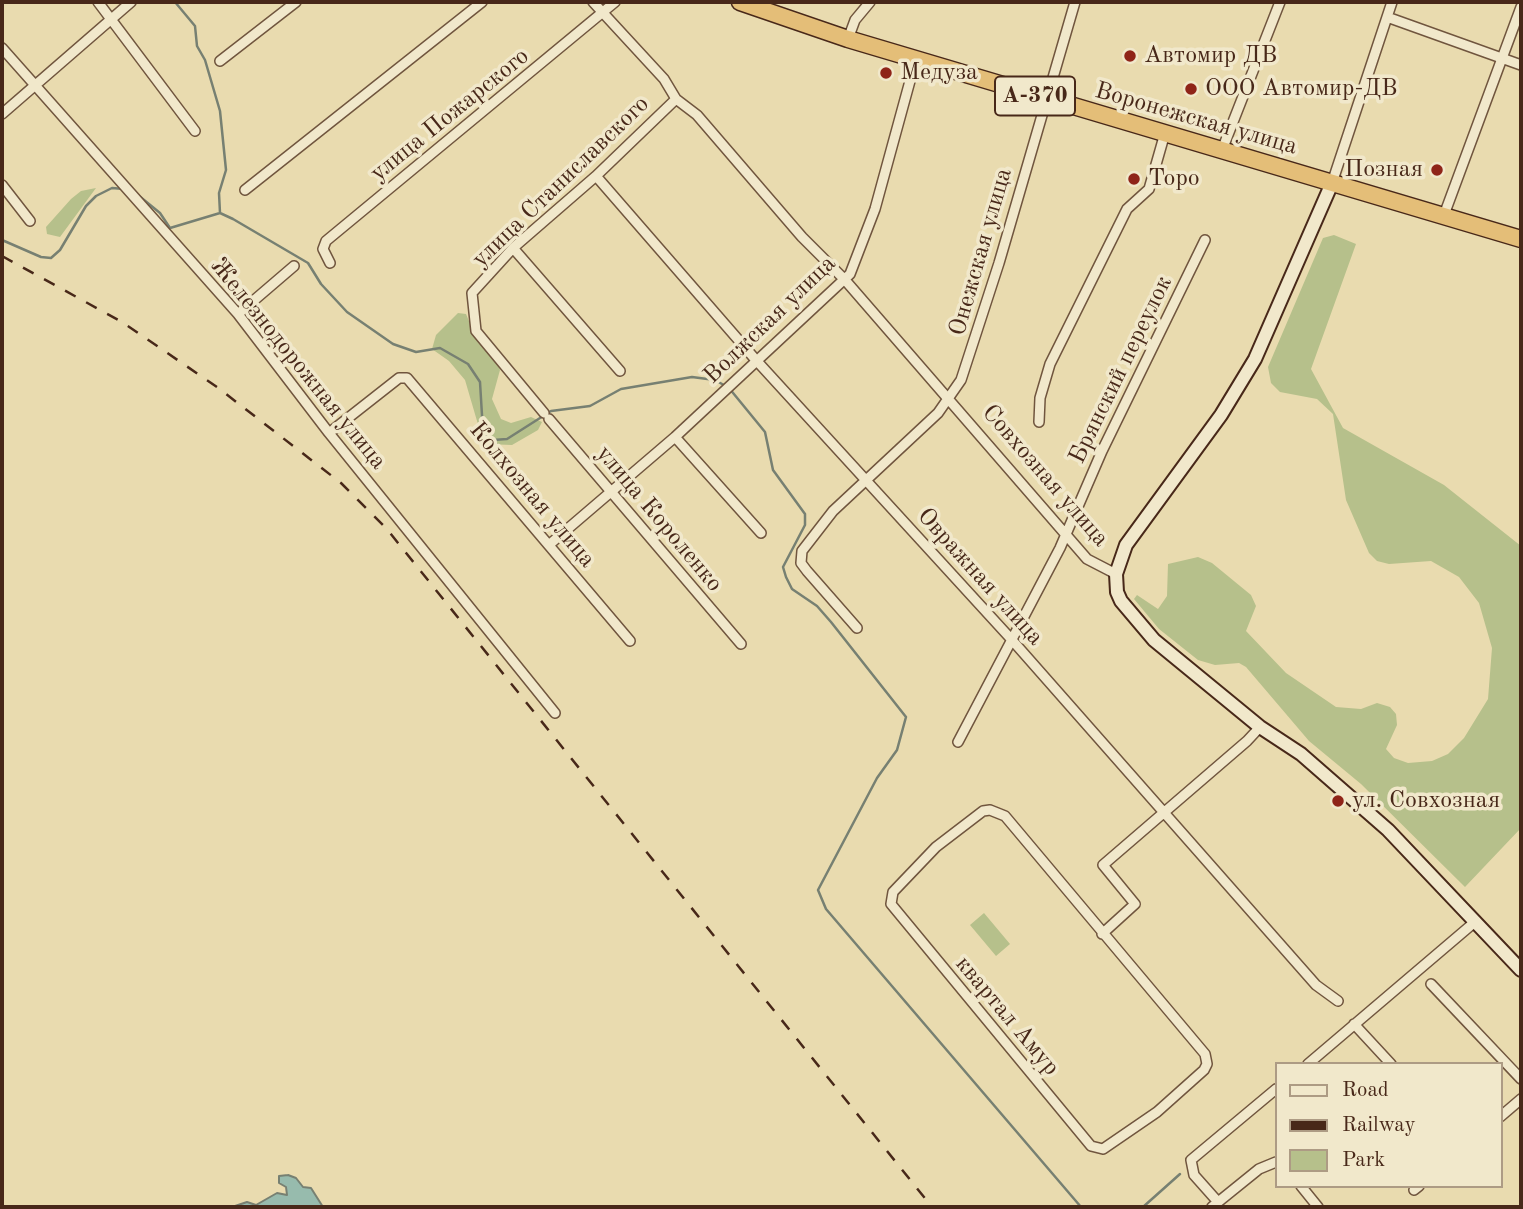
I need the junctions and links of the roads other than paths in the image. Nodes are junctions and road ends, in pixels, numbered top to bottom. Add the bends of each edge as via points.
1 (98, 2) edge
2 (131, 2) edge
3 (296, 2) edge
4 (482, 2) edge
5 (593, 2) edge
6 (615, 2) edge
7 (740, 2) edge
8 (870, 2) edge
9 (1075, 2) edge
10 (1280, 2) edge
11 (1392, 2) edge
12 (1521, 7) edge
13 (603, 13) junction
14 (1387, 17) junction
15 (112, 19) junction
16 (848, 39) junction
17 (2, 48) edge
18 (1503, 58) junction
19 (916, 59) junction
20 (220, 61) dead end
21 (1521, 65) edge
22 (35, 87) junction
23 (676, 99) junction
24 (1045, 99) junction
25 (2, 114) edge
26 (195, 131) dead end
27 (1165, 134) junction
28 (1222, 150) junction
29 (596, 176) junction
30 (1332, 183) junction
31 (2, 185) edge
32 (245, 190) dead end
33 (1444, 215) junction
34 (30, 221) dead end
35 (1521, 239) edge
36 (1205, 240) dead end
37 (513, 248) junction
38 (330, 263) dead end
39 (294, 266) dead end
40 (845, 280) junction
41 (472, 293) joint
42 (238, 314) junction
43 (755, 359) junction
44 (620, 371) dead end
45 (949, 399) junction
46 (1039, 422) dead end
47 (329, 433) junction
48 (675, 437) junction
49 (866, 479) junction
50 (610, 491) junction
51 (761, 533) dead end
52 (1067, 534) junction
53 (550, 544) junction
54 (1116, 575) junction
55 (857, 628) dead end
56 (1012, 640) junction
57 (630, 641) dead end
58 (741, 644) dead end
59 (555, 713) dead end
60 (1260, 727) junction
61 (958, 742) dead end
62 (1163, 813) junction
63 (1476, 920) junction
64 (1102, 934) junction
65 (1521, 970) edge
66 (1431, 984) dead end
67 (1338, 1000) dead end
68 (1354, 1024) junction
69 (1310, 1062) edge
70 (1389, 1062) edge
71 (1521, 1079) edge
72 (1274, 1090) edge
73 (1521, 1099) edge
74 (1502, 1115) edge
75 (1274, 1163) edge
76 (1303, 1188) edge
77 (1215, 1204) edge
78 (1318, 1207) edge

1 - 15 street
2 - 15 street
3 - 20 street
4 - 32 street
5 - 13 street, Совхозная улица
6 - 13 street, улица Пожарского
7 - 16 highway, Воронежская улица / А-370
8 - 16 street via 855,20
9 - 24 street, Онежская улица
10 - 28 street
11 - 14 street
12 - 18 street
13 - 23 street, Совхозная улица via 664,79
13 - 38 street, улица Пожарского via 326,241 323,249
14 - 18 street
14 - 30 street
15 - 22 street
15 - 26 street
16 - 19 highway, Воронежская улица / А-370
17 - 22 street, Железнодорожная улица
18 - 21 street
18 - 33 street
19 - 24 highway, Воронежская улица / А-370
19 - 40 street, Волжская улица via 875,209
22 - 25 street
22 - 42 street, Железнодорожная улица
23 - 29 street, улица Станиславского
23 - 40 street, Совхозная улица via 704,123
24 - 27 highway, Воронежская улица / А-370
24 - 45 street, Онежская улица via 968,364
27 - 28 highway, Воронежская улица / А-370
27 - 46 street via 1149,189 1127,209 1050,364
28 - 30 highway, Воронежская улица / А-370
29 - 37 street, улица Станиславского
29 - 43 street, Овражная улица
30 - 33 highway, Воронежская улица / А-370
30 - 54 main road via 1255,359 1221,415 1126,545
31 - 34 street
33 - 35 highway, Воронежская улица / А-370
36 - 52 street, Брянский переулок via 1107,440
37 - 41 street, улица Станиславского
37 - 44 street
39 - 42 street
40 - 43 street, Волжская улица
40 - 45 street, Совхозная улица
41 - 50 street, улица Короленко via 476,331
42 - 47 street, Железнодорожная улица
43 - 48 street, Волжская улица
43 - 49 street, Овражная улица
45 - 49 street, Онежская улица
45 - 52 street, Совхозная улица
47 - 53 street, Колхозная улица via 403,377
47 - 59 street, Железнодорожная улица
48 - 50 street, Волжская улица
48 - 51 street
49 - 55 street, Онежская улица via 821,523 800,558
49 - 56 street, Овражная улица
50 - 53 street, Волжская улица
50 - 58 street, улица Короленко
52 - 54 street, Совхозная улица via 1087,559
52 - 56 street, Брянский переулок
53 - 57 street, Колхозная улица
54 - 60 main road, Совхозная улица via 1121,601 1154,639
56 - 61 street, Брянский переулок
56 - 62 street, Овражная улица
60 - 62 street
60 - 63 main road, Совхозная улица via 1301,754 1388,830
62 - 64 street via 1103,865 1135,904
62 - 67 street, Овражная улица via 1317,985
63 - 65 main road, Совхозная улица
63 - 68 street
64 - 64 street, квартал Амур via 1004,816 990,810 936,848 890,899 991,1028 1099,1150 1157,1112 1207,1064 1205,1054
66 - 71 street
68 - 69 street
68 - 70 street
72 - 77 street via 1191,1160 1194,1175
73 - 74 street
75 - 77 street via 1259,1169
76 - 78 street

